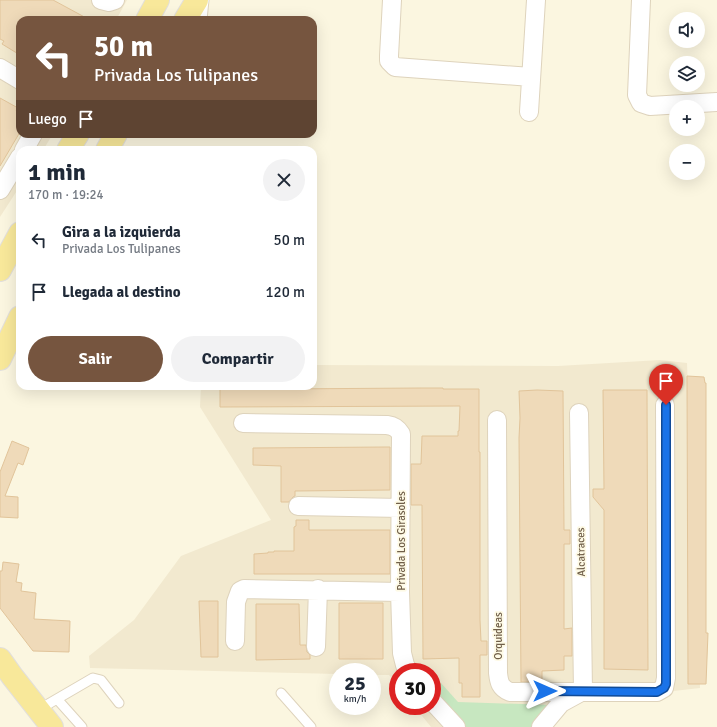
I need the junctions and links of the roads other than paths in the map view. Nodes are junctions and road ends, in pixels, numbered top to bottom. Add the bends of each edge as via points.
1 (101, 0) edge
2 (115, 0) edge
3 (158, 0) edge
4 (197, 0) edge
5 (204, 0) edge
6 (392, 0) edge
7 (536, 0) edge
8 (641, 0) edge
9 (149, 16) edge
10 (187, 16) edge
11 (202, 16) edge
12 (0, 68) edge
13 (531, 77) junction
14 (16, 78) edge
15 (717, 102) edge
16 (529, 112) dead end
17 (16, 163) edge
18 (0, 190) edge
19 (16, 240) edge
20 (0, 270) edge
21 (16, 325) edge
22 (0, 359) edge
23 (666, 405) dead end
24 (579, 413) dead end
25 (497, 420) dead end
26 (243, 423) dead end
27 (298, 506) dead end
28 (401, 508) junction
29 (318, 589) junction
30 (400, 592) junction
31 (235, 641) dead end
32 (316, 647) dead end
33 (0, 659) edge
34 (404, 663) edge
35 (583, 691) junction
36 (281, 693) dead end
37 (57, 699) junction
38 (119, 703) dead end
39 (38, 710) junction
40 (441, 711) edge
41 (52, 727) edge
42 (82, 727) edge
43 (311, 727) edge
44 (456, 727) edge
45 (541, 727) edge

1 - 2 street
3 - 9 main road
4 - 10 main road
5 - 11 lane
6 - 13 street via 389,61 395,67
7 - 13 street
8 - 15 street via 636,95 641,103 650,106
12 - 14 street
13 - 16 street
17 - 18 street
19 - 20 main road
21 - 22 main road
23 - 35 street, Orquideas via 664,688 657,692
24 - 35 street, Alcatraces
25 - 35 street, Orquideas via 499,681 504,690 510,692
26 - 28 street, Privada Los Girasoles via 393,426 401,434
27 - 28 street
28 - 30 street, Privada Los Girasoles
29 - 30 street
29 - 31 street via 240,591 236,602
29 - 32 street
30 - 34 street, Privada Los Girasoles
33 - 39 main road
35 - 45 street via 561,702
36 - 43 lane
37 - 38 lane via 88,680 97,678
37 - 39 lane
37 - 42 lane
39 - 41 main road
40 - 44 street

